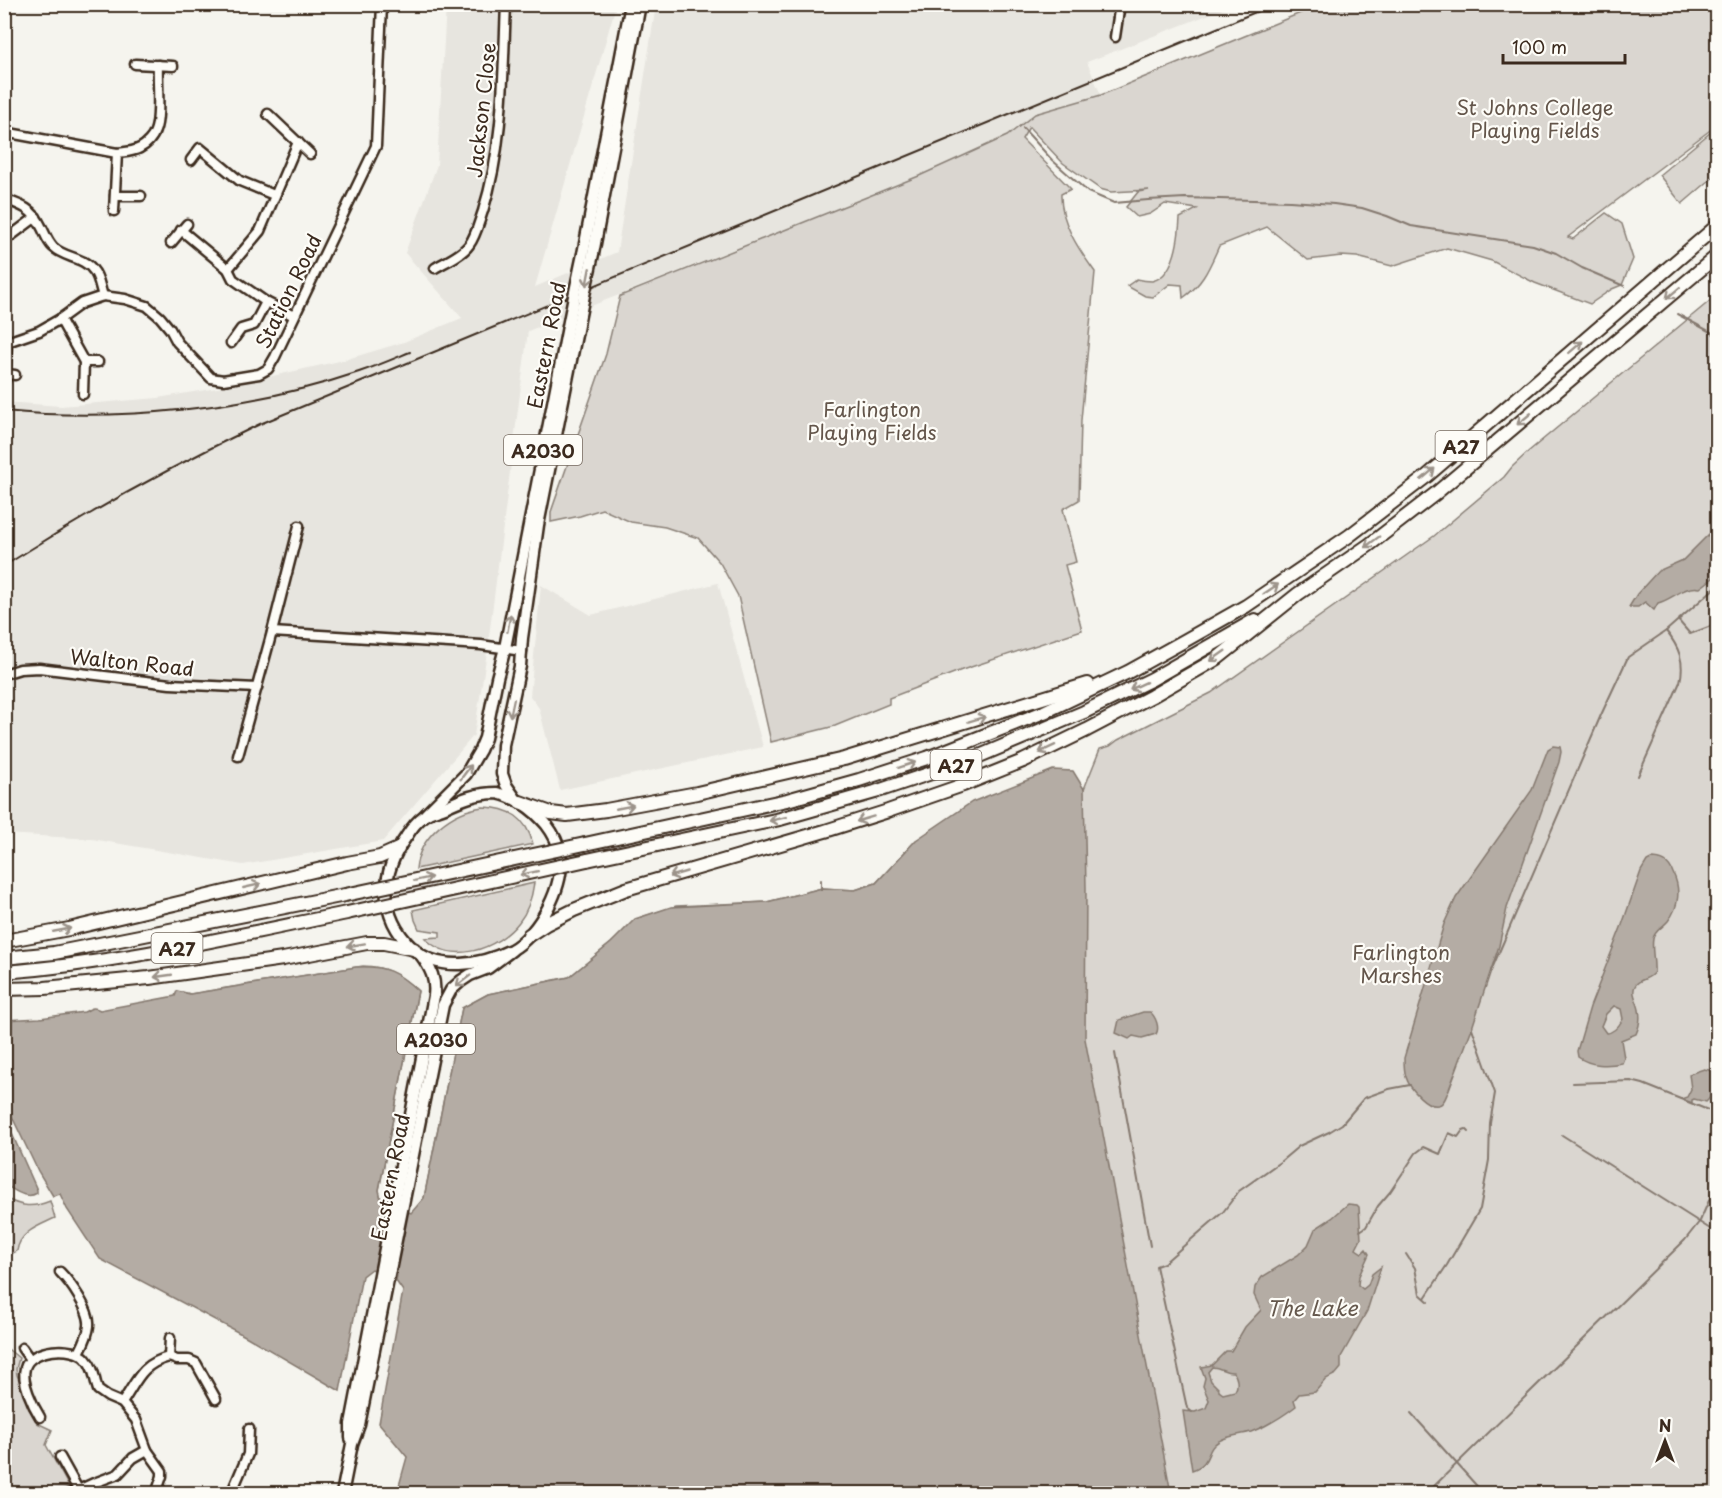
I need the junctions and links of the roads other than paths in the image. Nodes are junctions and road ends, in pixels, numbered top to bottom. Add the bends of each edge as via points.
1 (382, 4) edge
2 (506, 4) edge
3 (631, 4) edge
4 (640, 4) edge
5 (1120, 4) edge
6 (1114, 37) dead end
7 (135, 64) dead end
8 (158, 65) junction
9 (173, 66) dead end
10 (268, 114) dead end
11 (4, 132) edge
12 (297, 142) junction
13 (117, 153) junction
14 (310, 154) dead end
15 (191, 160) dead end
16 (274, 195) junction
17 (115, 196) junction
18 (141, 196) dead end
19 (4, 199) edge
20 (114, 211) dead end
21 (36, 217) junction
22 (1718, 225) edge
23 (4, 240) edge
24 (171, 243) dead end
25 (588, 254) junction
26 (1718, 255) edge
27 (435, 268) dead end
28 (228, 269) junction
29 (103, 296) junction
30 (578, 300) junction
31 (266, 302) junction
32 (294, 316) junction
33 (60, 320) junction
34 (6, 340) edge
35 (231, 343) dead end
36 (84, 362) junction
37 (98, 362) dead end
38 (8, 377) edge
39 (83, 394) dead end
40 (299, 526) dead end
41 (1298, 594) junction
42 (272, 633) junction
43 (505, 648) junction
44 (522, 651) junction
45 (1128, 672) junction
46 (4, 674) edge
47 (256, 688) junction
48 (238, 756) dead end
49 (518, 800) junction
50 (426, 814) junction
51 (398, 849) junction
52 (529, 935) junction
53 (4, 941) edge
54 (512, 950) junction
55 (416, 951) junction
56 (4, 958) edge
57 (4, 972) edge
58 (4, 989) edge
59 (408, 1161) junction
60 (60, 1272) dead end
61 (170, 1338) dead end
62 (22, 1348) dead end
63 (79, 1353) junction
64 (169, 1357) junction
65 (29, 1359) junction
66 (216, 1399) dead end
67 (122, 1402) junction
68 (40, 1417) dead end
69 (249, 1429) dead end
70 (147, 1450) junction
71 (60, 1457) dead end
72 (76, 1492) edge
73 (158, 1494) edge
74 (231, 1494) edge
75 (342, 1494) edge

1 - 32 street, Station Road via 376,146
2 - 27 street, Jackson Close via 502,95 490,189 467,248
3 - 25 main road, Eastern Road / A2030
4 - 25 main road, Eastern Road / A2030
5 - 6 street
7 - 8 street
8 - 9 street
8 - 13 street via 155,132 140,148
10 - 12 street
11 - 13 street
12 - 14 street
12 - 16 street
13 - 17 street
15 - 16 street via 200,148 240,180
16 - 28 street via 260,231
17 - 18 street
17 - 20 street
19 - 21 street via 26,207
21 - 23 street
21 - 29 street via 54,248 92,267
45 -> 22 highway, A27 via 1246,606 1349,536 1426,476
24 - 28 street via 184,227
25 - 30 main road, Eastern Road / A2030, bridge
26 -> 41 highway, A27 via 1435,494
28 - 31 street via 232,279
29 - 32 street, Station Road via 147,306 202,371 223,380 268,369
29 - 33 street via 82,303
43 -> 30 main road, Eastern Road / A2030
30 - 44 main road, Eastern Road / A2030 via 534,545
31 - 32 street
31 - 35 street via 254,325 241,329
33 - 34 street via 39,331
33 - 36 street
34 - 38 street
36 - 37 street
36 - 39 street
40 - 42 street
41 -> 52 highway via 1218,658 1023,761 888,811 626,889 568,912
41 -> 57 highway, A27, bridge via 1152,679 1084,712 970,760 875,792 780,819 347,913 165,950 56,968
42 - 43 street
42 - 47 street
43 - 44 street
50 -> 43 main road, Eastern Road / A2030 via 466,774 480,750
44 -> 49 main road, Eastern Road / A2030 via 501,768 506,785
49 -> 45 highway via 567,815 697,793 844,759
56 -> 45 highway, A27, bridge via 54,953 345,895 787,800 927,758 1044,712
46 - 47 street, Walton Road via 39,669 170,684
47 - 48 street
49 - 50 main road via 481,794
49 - 52 main road via 538,814 553,833 561,859 551,902
50 - 51 main road
53 -> 51 highway via 380,857
51 - 55 main road via 386,883 387,901 394,924
52 - 54 main road
54 - 55 main road via 458,965
54 -> 59 main road, Eastern Road / A2030 via 461,981 445,1000
55 -> 58 highway via 376,942 149,978
55 - 59 main road, Eastern Road / A2030 via 433,975 435,989
59 - 75 main road, Eastern Road / A2030 via 351,1424 352,1444
60 - 63 street via 72,1285 90,1322
61 - 64 street
62 - 65 street
63 - 65 street via 51,1351
63 - 67 street via 93,1370 98,1390
64 - 66 street via 196,1363
64 - 67 street via 146,1367
65 - 68 street via 24,1377
67 - 70 street via 139,1426
69 - 74 street via 248,1454
70 - 72 street via 118,1474
70 - 73 street via 162,1476
71 - 72 street

